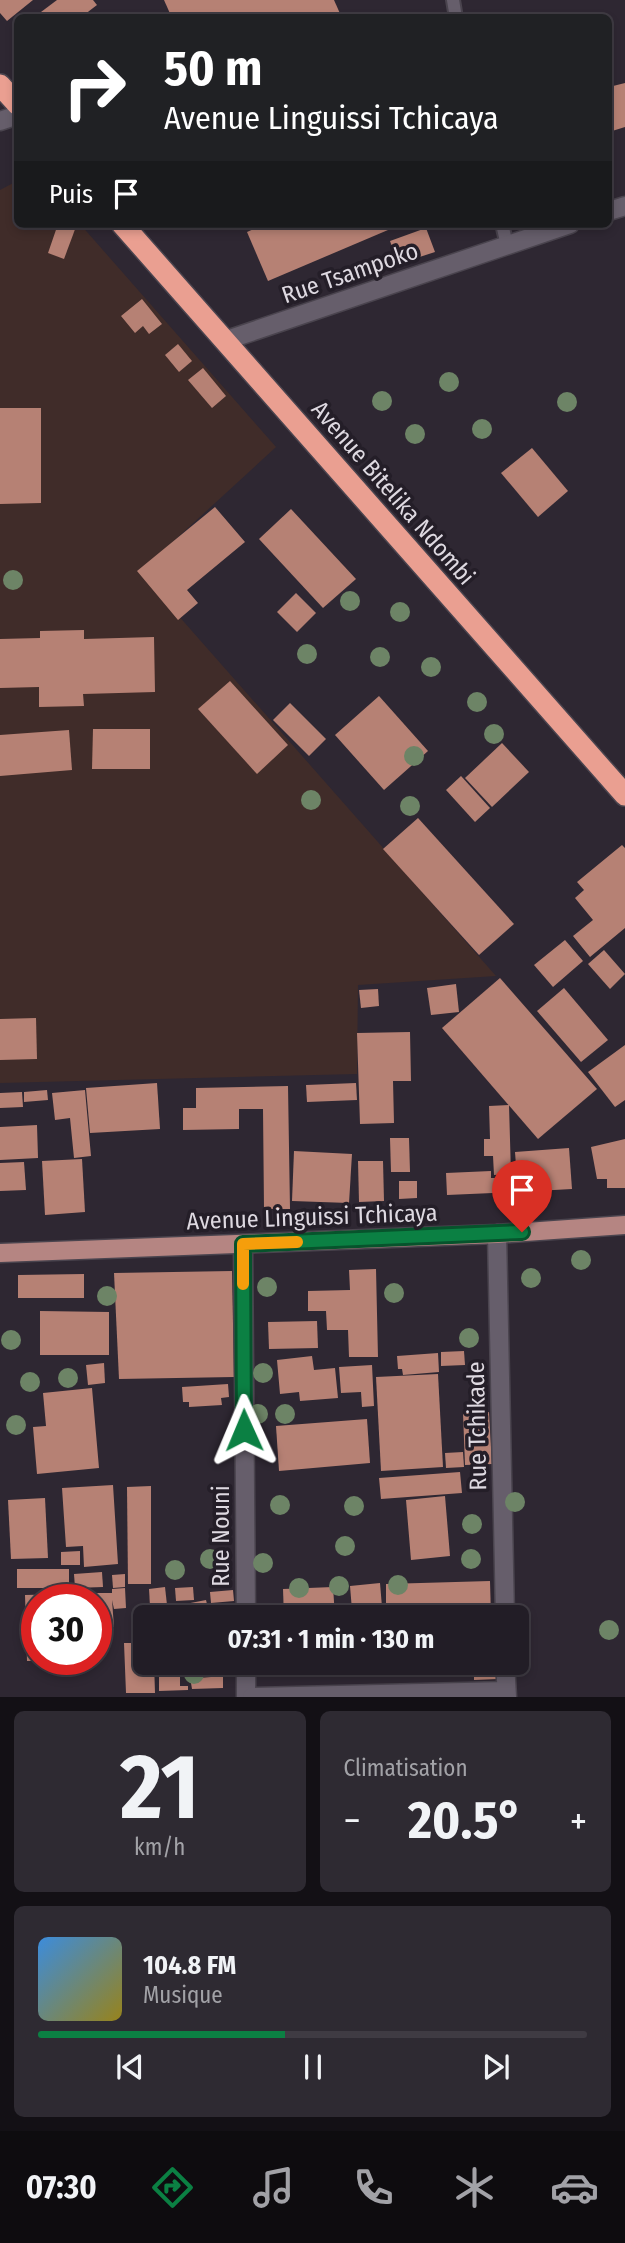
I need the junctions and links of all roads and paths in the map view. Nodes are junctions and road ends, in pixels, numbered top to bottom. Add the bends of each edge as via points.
1 (0, 85) edge
2 (14, 101) edge
3 (125, 228) edge
4 (503, 228) edge
5 (558, 228) edge
6 (507, 245) junction
7 (224, 341) junction
8 (625, 795) edge
9 (625, 1225) edge
10 (497, 1234) junction
11 (243, 1244) junction
12 (0, 1253) edge
13 (246, 1605) edge
14 (505, 1605) edge
15 (246, 1675) edge
16 (505, 1675) edge
17 (506, 1694) edge
18 (246, 1697) edge
19 (252, 1697) edge

1 - 2 highway
3 - 7 highway, Avenue Bitelika Ndombi
4 - 6 lane
5 - 6 street, Rue Tsampoko
6 - 7 street, Rue Tsampoko
7 - 8 highway, Avenue Bitelika Ndombi
9 - 10 main road, Avenue Linguissi Tchicaya
10 - 11 main road, Avenue Linguissi Tchicaya
10 - 14 street, Rue Tchikade
11 - 12 main road, Avenue Linguissi Tchicaya
11 - 13 street, Rue Nouni
15 - 18 street
16 - 17 street
17 - 19 street

